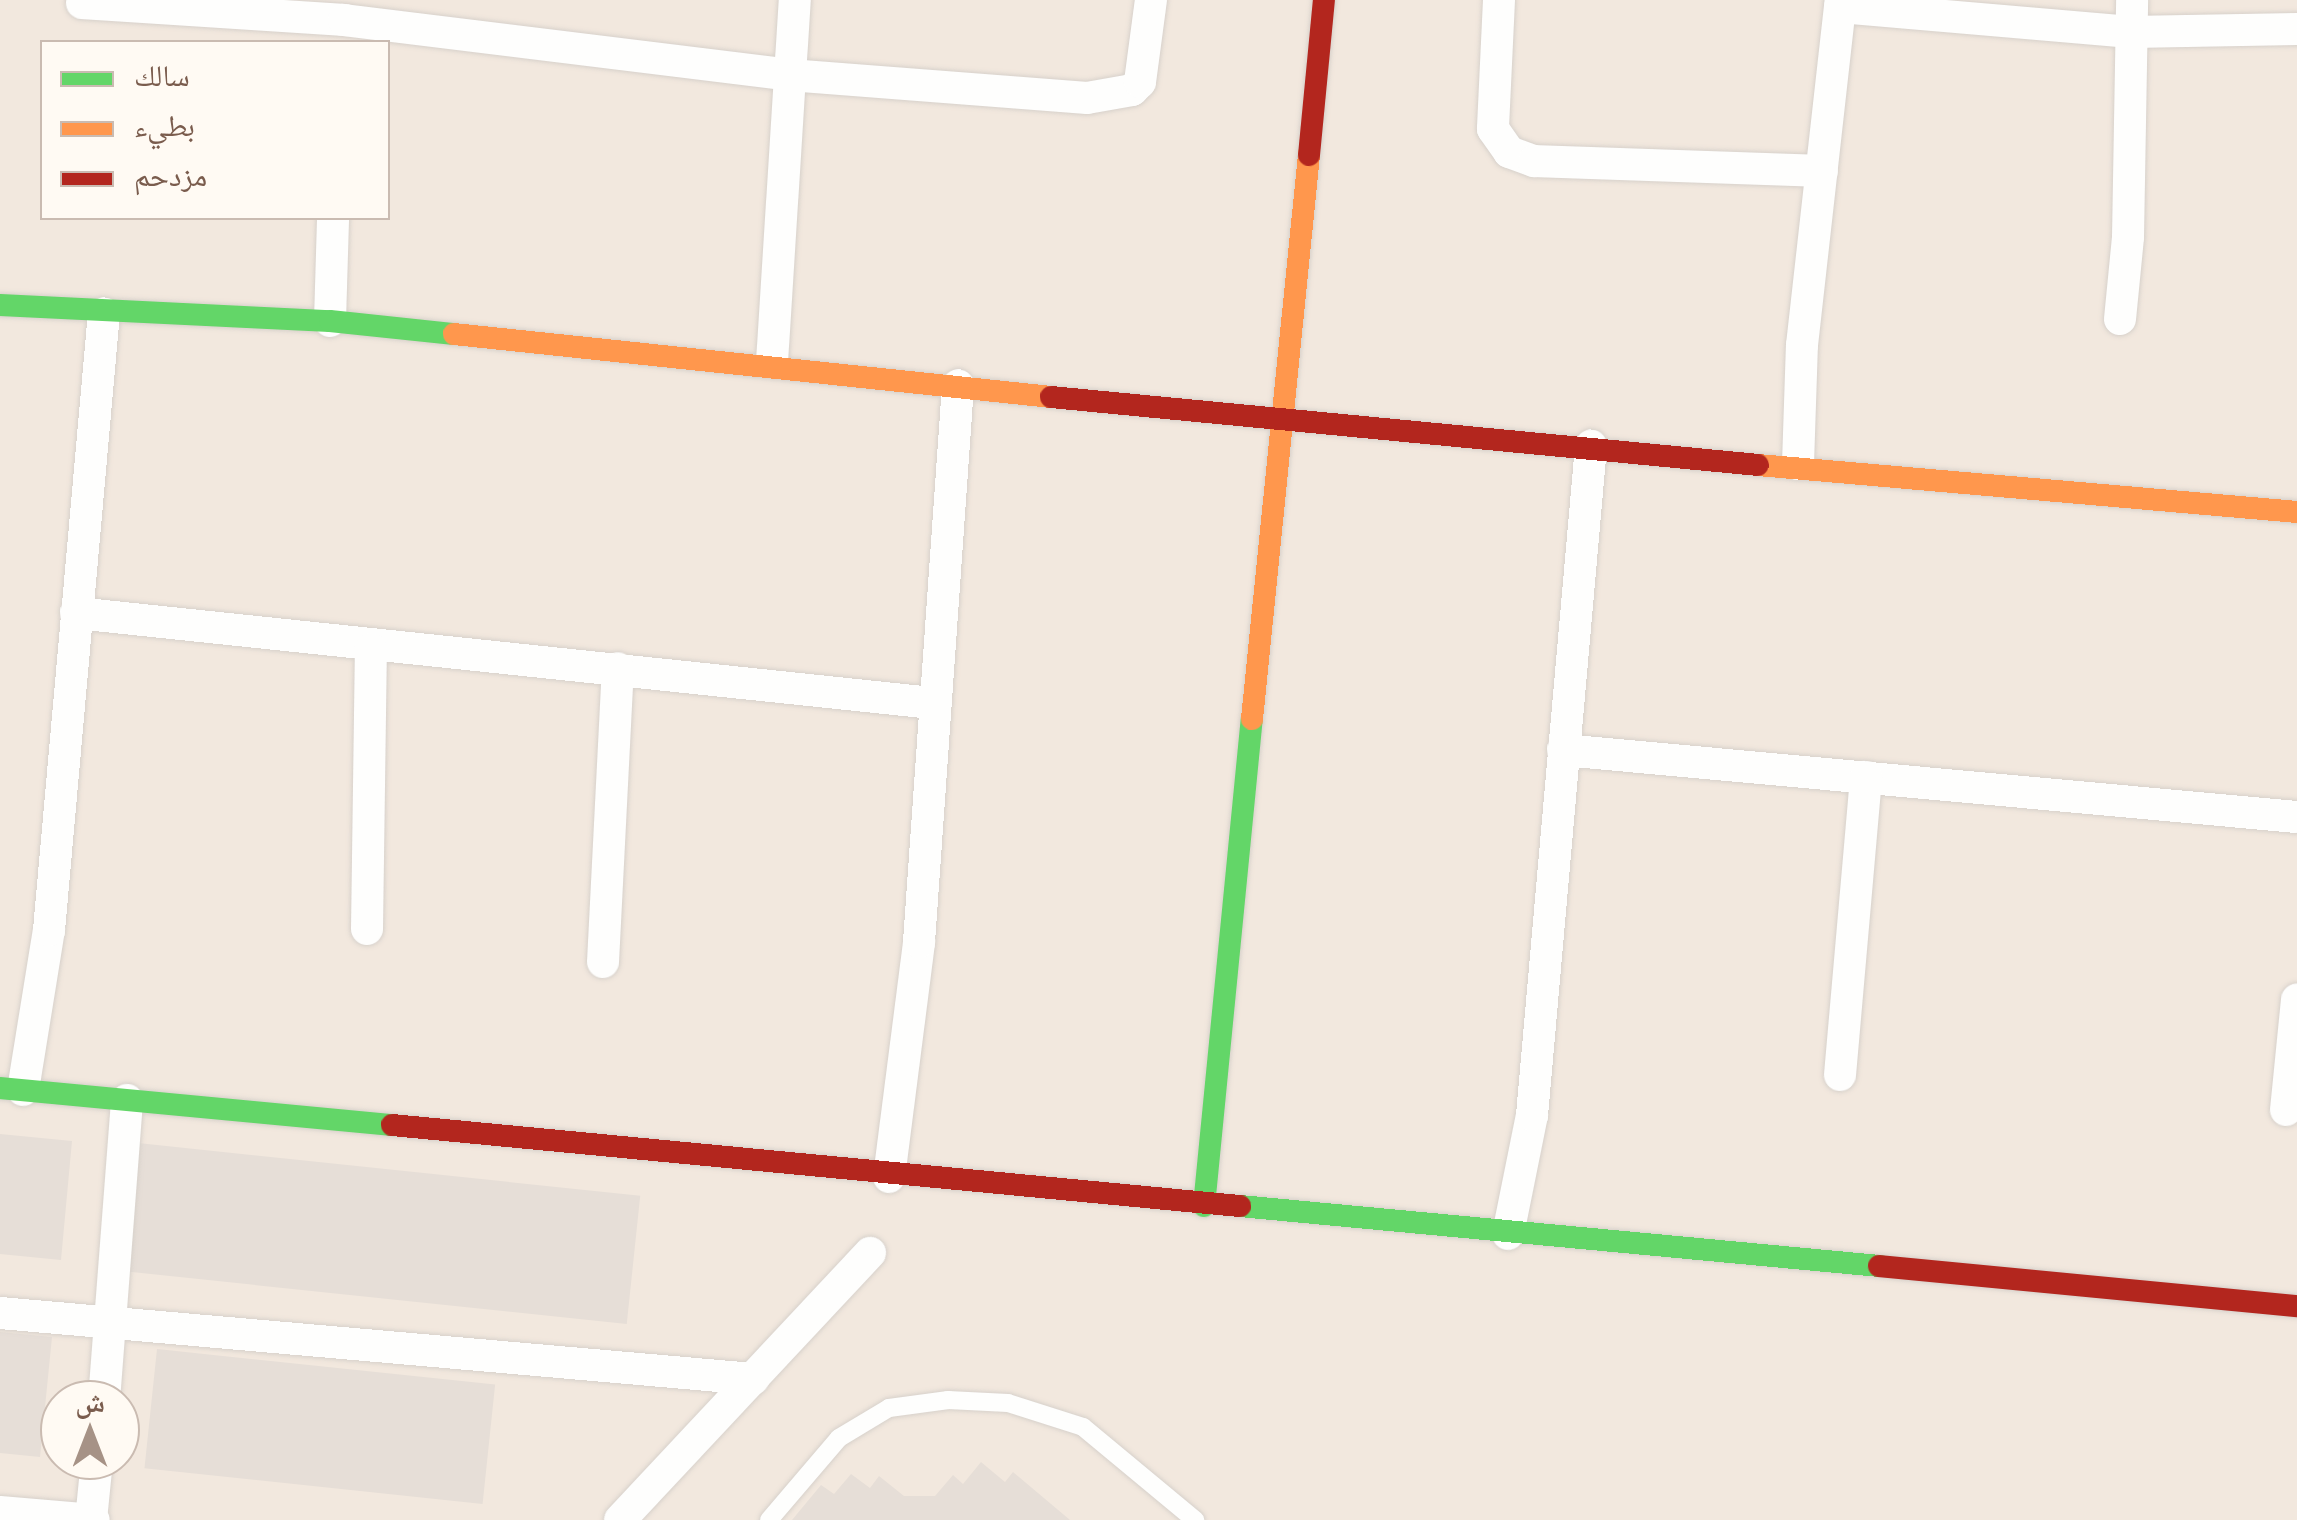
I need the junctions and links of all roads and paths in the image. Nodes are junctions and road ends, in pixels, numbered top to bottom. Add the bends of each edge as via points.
1 (795, 0) edge
2 (1150, 0) edge
3 (1324, 0) edge
4 (1499, 0) edge
5 (2267, 0) edge
6 (1840, 3) edge
7 (82, 4) dead end
8 (2131, 16) edge
9 (344, 21) edge
10 (2294, 28) edge
11 (789, 75) junction
12 (1822, 171) junction
13 (333, 220) edge
14 (0, 305) edge
15 (104, 313) junction
16 (2120, 318) dead end
17 (330, 320) junction
18 (772, 362) junction
19 (958, 385) junction
20 (1282, 421) junction
21 (1591, 446) junction
22 (1798, 464) junction
23 (2297, 512) edge
24 (76, 613) junction
25 (372, 649) junction
26 (618, 668) junction
27 (932, 703) junction
28 (1564, 750) junction
29 (1866, 778) junction
30 (2297, 817) edge
31 (367, 929) dead end
32 (603, 962) dead end
33 (2297, 1000) edge
34 (1840, 1075) dead end
35 (11, 1089) edge
36 (127, 1100) junction
37 (2286, 1110) dead end
38 (889, 1177) junction
39 (1204, 1206) junction
40 (1508, 1234) junction
41 (870, 1252) dead end
42 (2297, 1306) edge
43 (0, 1312) edge
44 (114, 1323) junction
45 (753, 1379) junction
46 (107, 1380) edge
47 (95, 1480) edge
48 (0, 1512) edge
49 (92, 1520) edge
50 (620, 1520) edge
51 (769, 1520) edge
52 (1195, 1520) edge

1 - 11 street
2 - 11 street via 1140,82 1119,94 989,94
3 - 20 street
4 - 12 street via 1493,130 1509,152 1534,161
5 - 10 street
6 - 8 street
6 - 12 street
7 - 9 street
8 - 10 street
8 - 16 street via 2128,237
9 - 11 street
11 - 18 street
12 - 22 street via 1802,345
13 - 17 street
14 - 15 street
15 - 17 street
15 - 24 street
17 - 18 street
18 - 19 street
19 - 20 street
19 - 27 street
20 - 21 street
20 - 39 street
21 - 22 street
21 - 28 street
22 - 23 street via 1971,488
24 - 25 street
24 - 35 street via 48,930
25 - 26 street
25 - 31 street
26 - 27 street
26 - 32 street
27 - 38 street via 919,942
28 - 29 street
28 - 40 street via 1532,1115
29 - 30 street
29 - 34 street
33 - 37 street
35 - 36 street
36 - 38 street
36 - 44 street
38 - 39 street
39 - 40 street
40 - 42 street
41 - 45 street
43 - 44 street
44 - 45 street
44 - 46 street
45 - 50 street
47 - 49 street
48 - 49 street
51 - 52 lane via 838,1438 889,1408 948,1400 1008,1403 1083,1428

